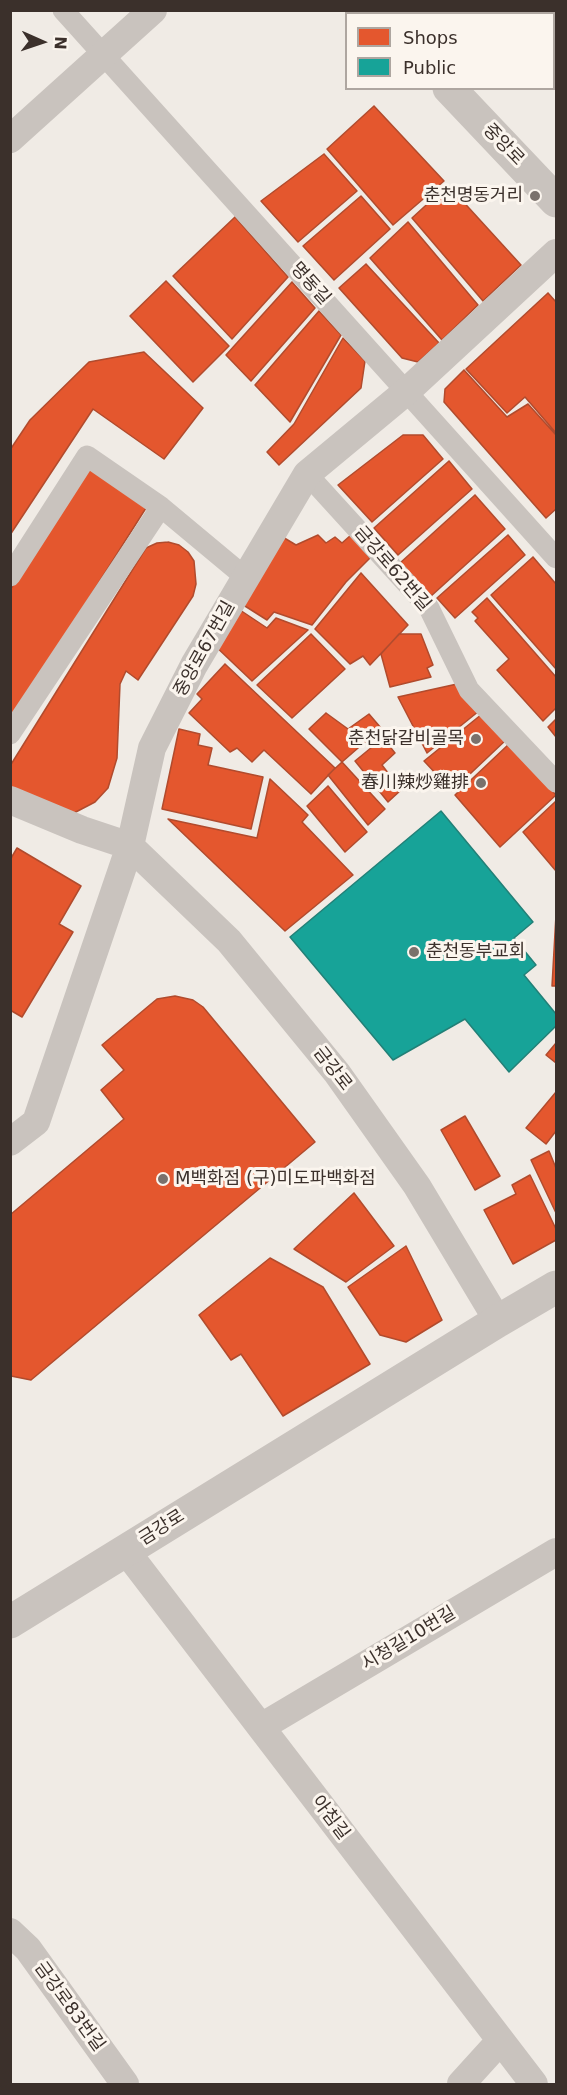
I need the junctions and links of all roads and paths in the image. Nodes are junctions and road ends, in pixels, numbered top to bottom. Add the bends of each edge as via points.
1 (63, 10) edge
2 (153, 10) edge
3 (104, 55) junction
4 (451, 90) edge
5 (10, 139) edge
6 (556, 201) edge
7 (556, 253) edge
8 (407, 391) junction
9 (307, 474) junction
10 (161, 507) junction
11 (556, 558) edge
12 (10, 576) edge
13 (245, 577) junction
14 (10, 734) edge
15 (556, 782) edge
16 (10, 800) edge
17 (130, 846) junction
18 (10, 1142) edge
19 (556, 1287) edge
20 (498, 1321) junction
21 (126, 1551) junction
22 (556, 1552) edge
23 (10, 1622) edge
24 (261, 1727) junction
25 (10, 1932) edge
26 (500, 2041) junction
27 (125, 2085) edge
28 (461, 2085) edge
29 (534, 2085) edge

1 - 3 street, 명동길
2 - 3 street
3 - 5 street
3 - 8 street, 명동길
4 - 6 street, 중앙로
7 - 8 street, 중앙로67번길
8 - 9 street, 중앙로67번길
8 - 11 street, 명동길
9 - 13 street, 중앙로67번길
9 - 15 street, 금강로62번길 via 429,608 470,690
10 - 12 street via 87,456
10 - 13 street
10 - 14 street
13 - 17 street, 중앙로67번길 via 152,748
16 - 17 street via 82,831
17 - 18 street, 중앙로67번길 via 36,1122
17 - 20 street, 금강로 via 229,941 337,1073 417,1186
19 - 20 street, 금강로
20 - 21 street, 금강로
21 - 23 street, 금강로
21 - 24 street, 아침길
22 - 24 street, 시청길10번길
24 - 26 street, 아침길
25 - 27 street, 금강로83번길 via 28,1949
26 - 28 street
26 - 29 street, 아침길

